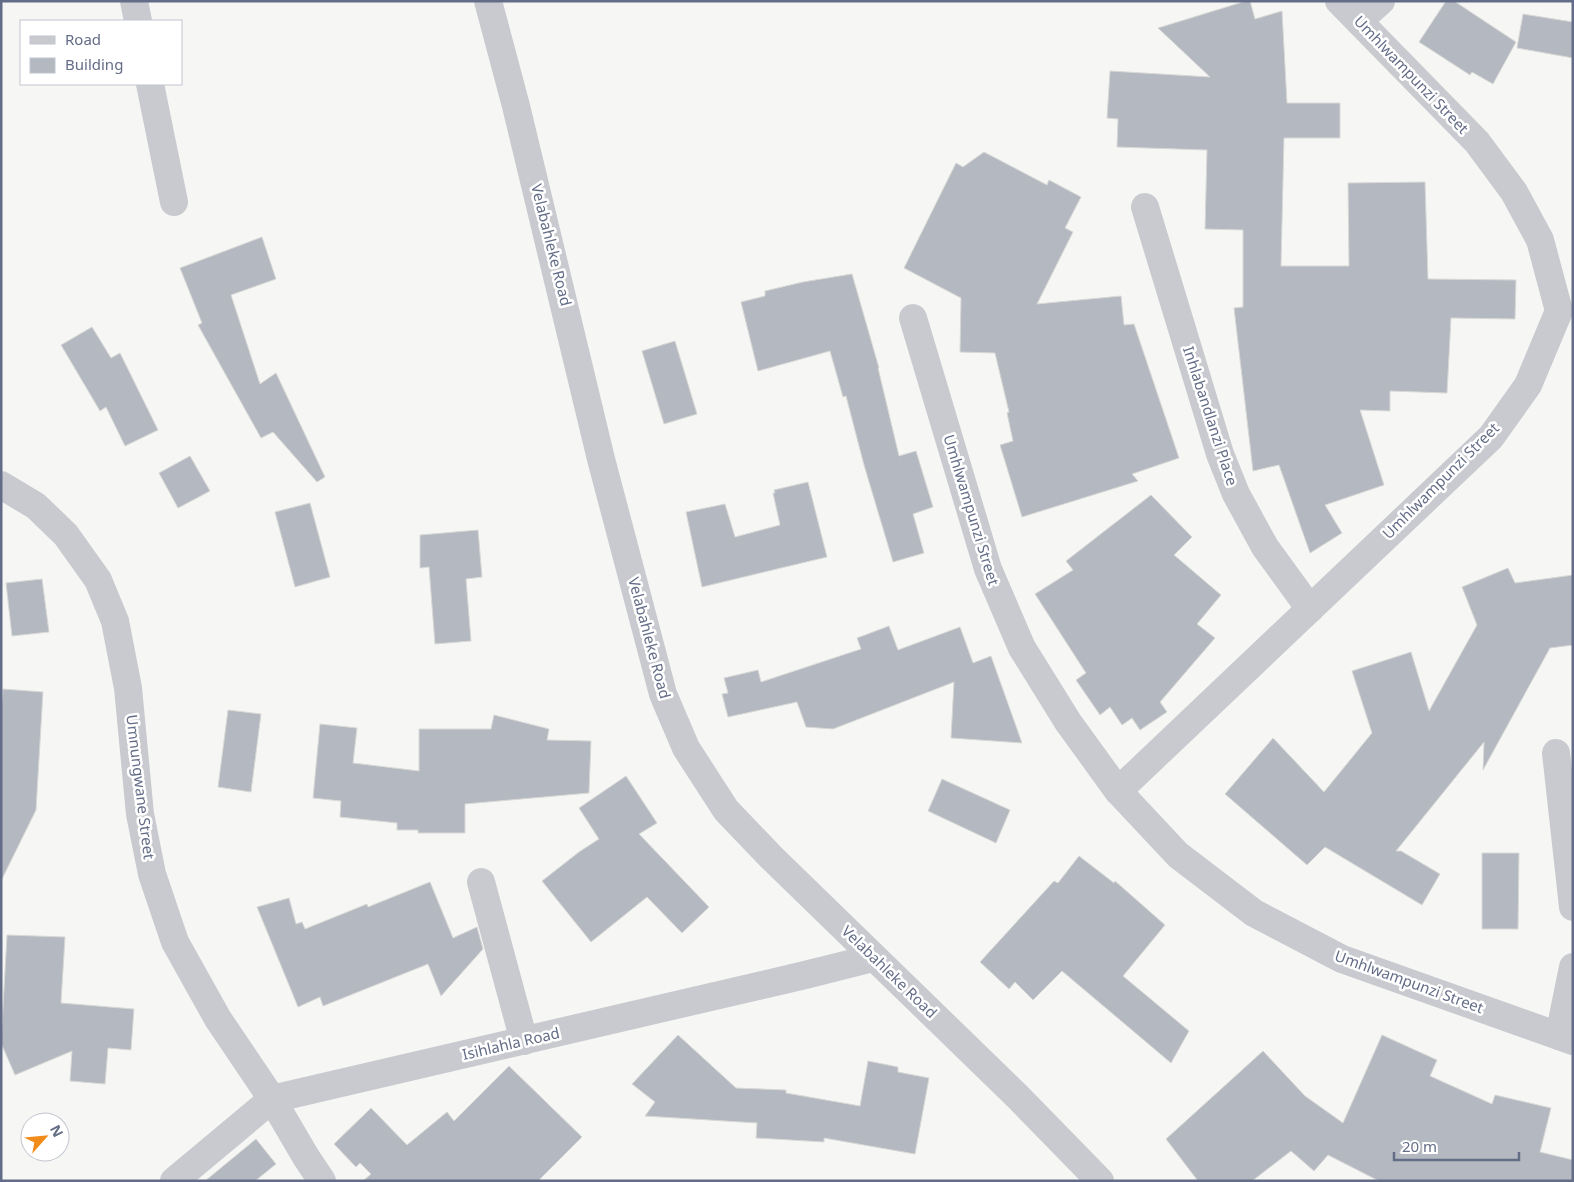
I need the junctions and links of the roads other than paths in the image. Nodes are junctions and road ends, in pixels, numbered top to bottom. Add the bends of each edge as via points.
1 (134, 1) edge
2 (488, 1) edge
3 (1339, 1) edge
4 (1381, 1) edge
5 (138, 20) edge
6 (1359, 21) junction
7 (150, 85) edge
8 (174, 202) dead end
9 (1145, 207) dead end
10 (1566, 311) edge
11 (913, 318) dead end
12 (1, 485) edge
13 (1310, 609) junction
14 (1556, 753) dead end
15 (1118, 791) junction
16 (481, 882) dead end
17 (1573, 907) edge
18 (873, 958) junction
19 (1573, 967) edge
20 (1566, 1038) edge
21 (524, 1040) junction
22 (272, 1099) junction
23 (174, 1181) edge
24 (322, 1181) edge
25 (1100, 1181) edge

1 - 5 street
2 - 18 street, Velabahleke Road via 601,459 663,694 686,748 726,810
3 - 6 street, Umhlwampunzi Street
4 - 6 street
6 - 10 street, Umhlwampunzi Street via 1477,142 1514,192 1540,240
7 - 8 street
9 - 13 street, Inhlabandlanzi Place via 1223,462 1236,494 1265,547
10 - 13 street, Umhlwampunzi Street via 1528,385 1490,437
11 - 15 street, Umhlwampunzi Street via 988,569 1018,639 1068,722
12 - 22 street, Umnungwane Street via 36,506 66,534 98,580 115,622 128,688 140,814 152,874 175,942 218,1019
13 - 15 street, Umhlwampunzi Street
14 - 17 street
15 - 20 street, Umhlwampunzi Street via 1178,855 1254,912 1342,959
16 - 21 street
18 - 21 street, Isihlahla Road
18 - 25 street, Velabahleke Road
19 - 20 street
21 - 22 street, Isihlahla Road
22 - 23 street, Isihlahla Road
22 - 24 street, Umnungwane Street

